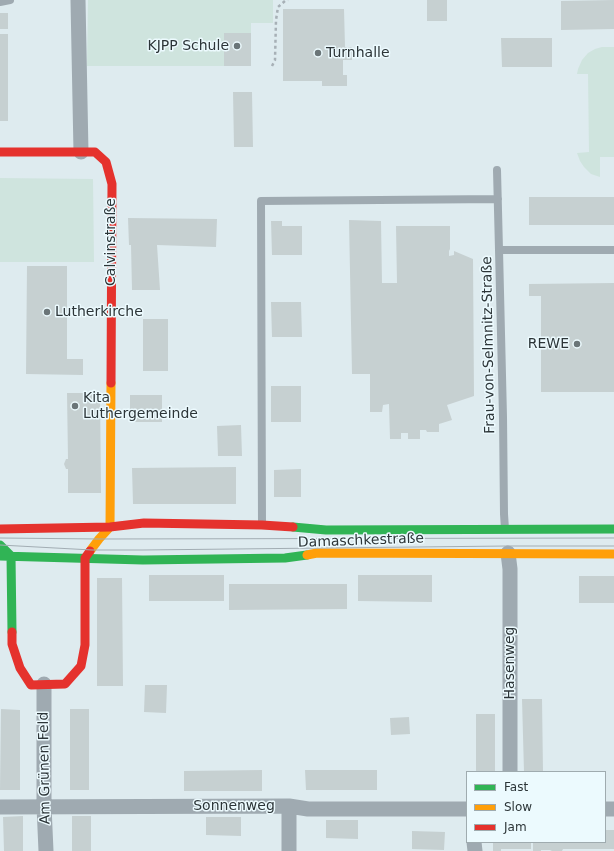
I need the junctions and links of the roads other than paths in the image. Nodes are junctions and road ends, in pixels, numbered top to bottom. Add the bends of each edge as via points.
1 (10, 0) edge
2 (78, 0) edge
3 (0, 2) edge
4 (0, 152) edge
5 (82, 152) junction
6 (497, 170) dead end
7 (498, 199) junction
8 (499, 250) junction
9 (614, 250) edge
10 (262, 524) junction
11 (110, 527) junction
12 (0, 529) edge
13 (614, 529) edge
14 (507, 542) junction
15 (0, 546) edge
16 (614, 554) edge
17 (0, 556) edge
18 (11, 556) junction
19 (86, 558) junction
20 (44, 684) junction
21 (510, 771) edge
22 (44, 806) junction
23 (289, 806) junction
24 (0, 807) edge
25 (466, 809) edge
26 (46, 851) edge
27 (289, 851) edge

1 - 3 lane
2 - 5 street
4 - 5 street, Calvinstraße
5 - 11 street, Calvinstraße via 95,152 106,162 112,184
6 - 7 lane
7 - 8 lane
7 - 10 lane via 261,200
8 - 9 lane, Frau-von-Selmnitz-Straße
8 - 14 lane, Frau-von-Selmnitz-Straße via 504,514
10 - 11 street, Damaschkestraße via 144,523
10 - 14 street, Damaschkestraße
11 - 12 street, Damaschkestraße
11 - 19 street
13 - 14 street, Damaschkestraße
14 - 16 street, Damaschkestraße
14 - 19 street, Damaschkestraße via 317,553 285,558
14 - 21 street, Hasenweg via 510,569
15 - 18 street
17 - 18 street, Damaschkestraße
18 - 19 street, Damaschkestraße
18 - 20 street via 12,644 20,668 31,685
19 - 20 street via 85,645 81,666 65,684
20 - 22 street, Am Grünen Feld
22 - 23 street, Sonnenweg
22 - 24 street, Sonnenweg
22 - 26 street, Am Grünen Feld
23 - 25 street, Sonnenweg via 308,809
23 - 27 street

